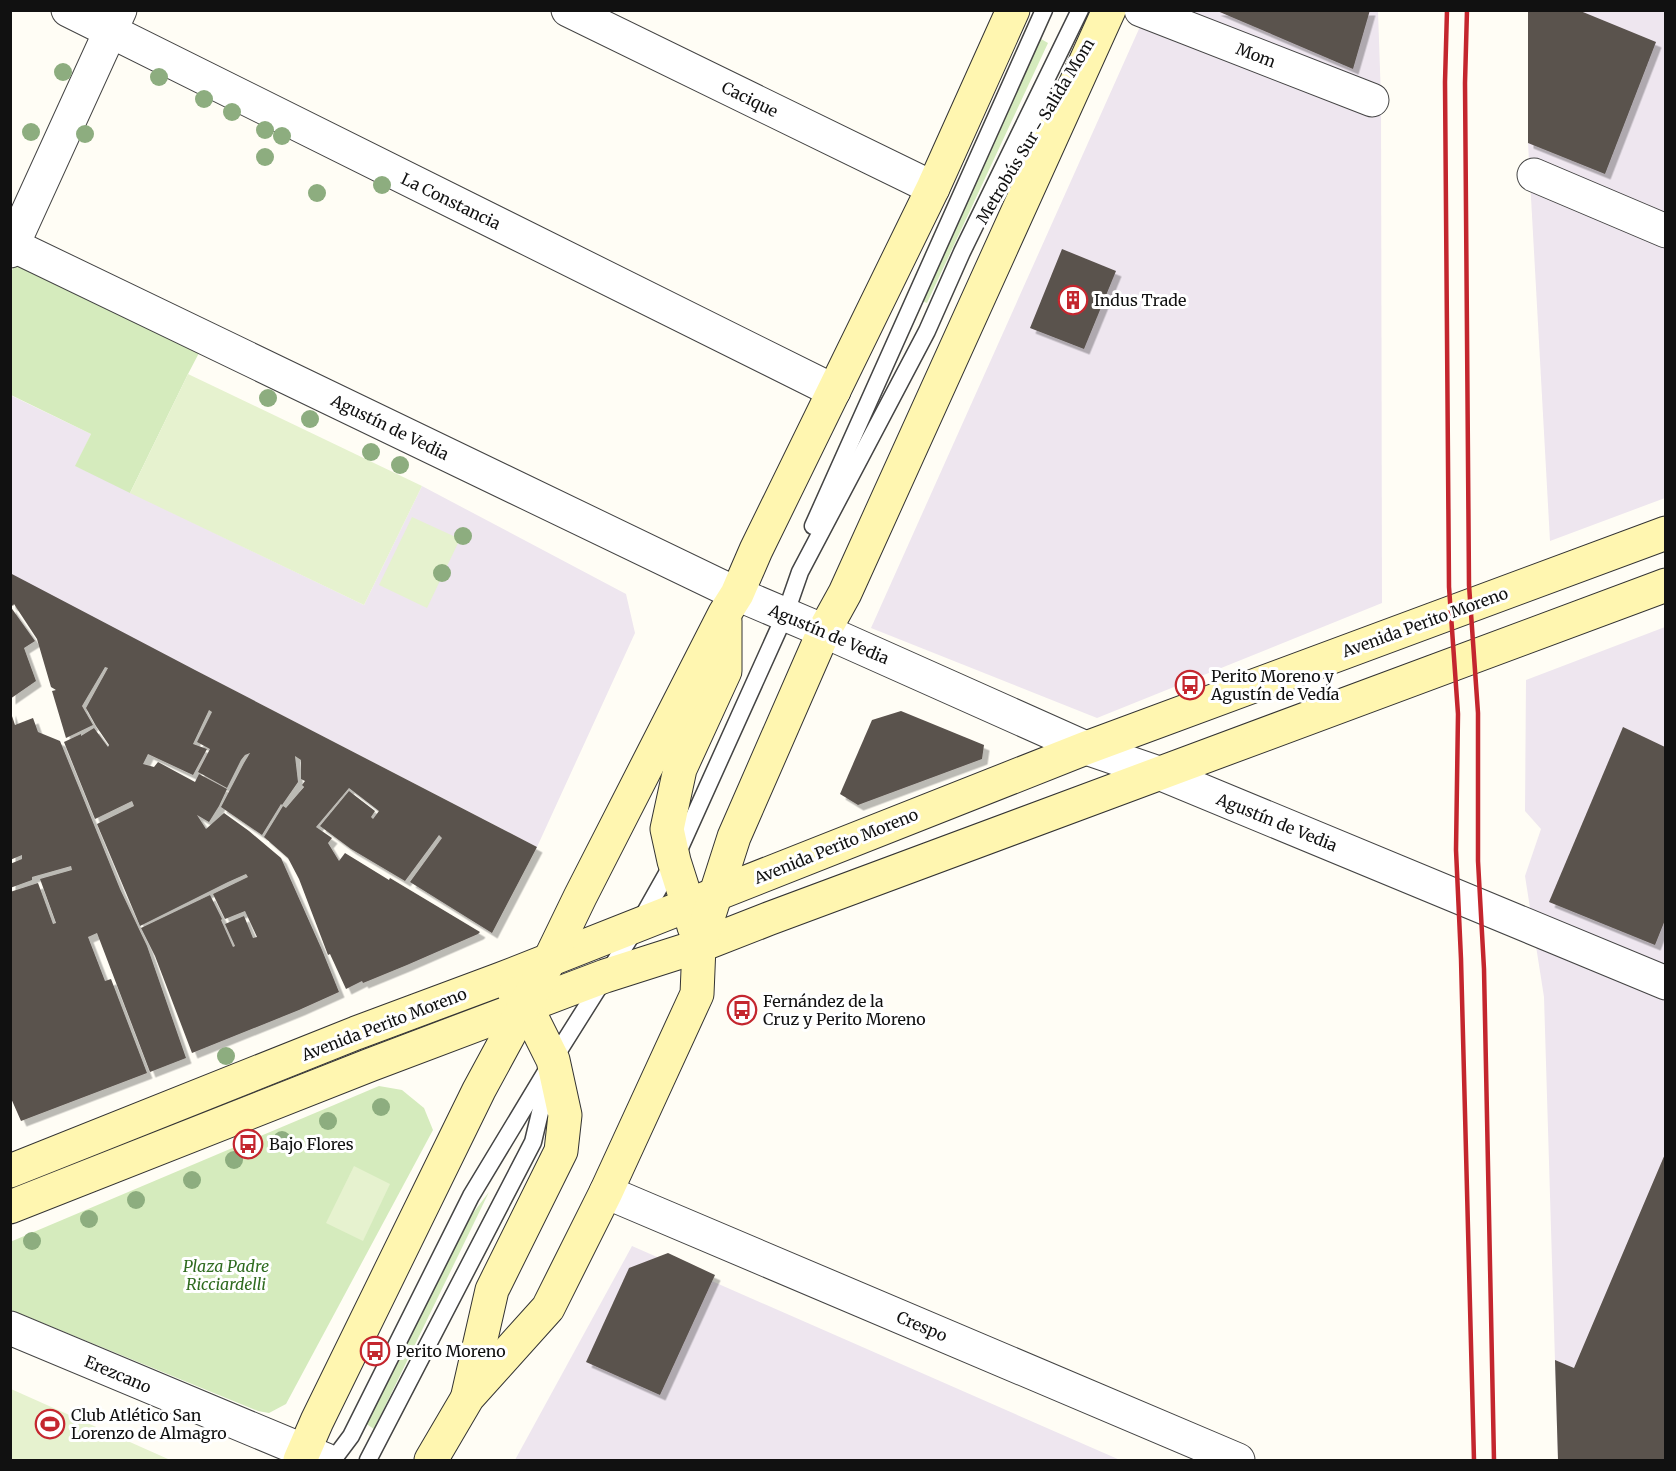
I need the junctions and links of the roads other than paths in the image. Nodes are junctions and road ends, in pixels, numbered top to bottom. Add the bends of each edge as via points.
1 (68, 10) edge
2 (568, 10) edge
3 (1013, 10) edge
4 (1044, 10) edge
5 (1080, 10) edge
6 (1108, 10) edge
7 (1141, 10) edge
8 (115, 21) edge
9 (1372, 100) dead end
10 (1534, 175) dead end
11 (933, 188) junction
12 (1665, 231) edge
13 (11, 247) edge
14 (962, 252) junction
15 (834, 391) junction
16 (1663, 529) edge
17 (800, 572) junction
18 (1665, 585) edge
19 (731, 604) junction
20 (785, 615) junction
21 (824, 631) junction
22 (1086, 748) junction
23 (1159, 774) junction
24 (674, 861) junction
25 (702, 899) junction
26 (638, 925) junction
27 (699, 946) junction
28 (550, 959) junction
29 (605, 976) junction
30 (501, 979) junction
31 (1665, 983) edge
32 (526, 1006) junction
33 (553, 1060) junction
34 (10, 1171) edge
35 (606, 1192) junction
36 (10, 1207) edge
37 (10, 1328) edge
38 (468, 1397) junction
39 (316, 1458) edge
40 (368, 1461) edge
41 (431, 1461) edge
42 (1238, 1461) edge

1 - 8 street, La Constancia
2 - 11 street, Cacique
3 - 11 main road
4 - 17 lane via 800,554
5 - 14 lane
6 - 14 lane, Metrobús Sur - Salida Mom
6 - 21 main road via 845,593
7 - 9 street, Mom
8 - 13 street
8 - 15 street, La Constancia
10 - 12 street
11 - 15 main road
13 - 19 street, Agustín de Vedia
14 - 17 lane via 927,332
15 - 19 main road
16 - 22 main road, Avenida Perito Moreno
17 - 20 lane
18 - 23 main road, Avenida Perito Moreno
19 - 20 street, Agustín de Vedia
19 - 24 main road via 724,671 680,769 667,829
19 - 28 main road
20 - 21 street, Agustín de Vedia
20 - 24 lane
21 - 22 street, Agustín de Vedia
21 - 25 main road via 734,837
22 - 23 street, Agustín de Vedia
22 - 25 main road, Avenida Perito Moreno
23 - 27 main road, Avenida Perito Moreno
23 - 31 street, Agustín de Vedia
24 - 25 main road
24 - 26 lane
25 - 26 main road, Avenida Perito Moreno
25 - 27 main road
26 - 28 main road, Avenida Perito Moreno
26 - 29 lane
27 - 29 main road, Avenida Perito Moreno
27 - 35 main road via 697,994
28 - 30 main road, Avenida Perito Moreno
28 - 32 main road
29 - 32 main road, Avenida Perito Moreno
29 - 33 lane
30 - 32 main road
30 - 34 main road, Avenida Perito Moreno
32 - 33 main road
32 - 36 main road, Avenida Perito Moreno
32 - 39 main road via 479,1090 317,1421
33 - 38 main road via 565,1115 561,1151 492,1290
33 - 39 lane via 471,1196 351,1436
33 - 40 lane via 533,1142
35 - 38 main road via 548,1308
35 - 42 street, Crespo
37 - 39 street, Erezcano
38 - 41 main road

